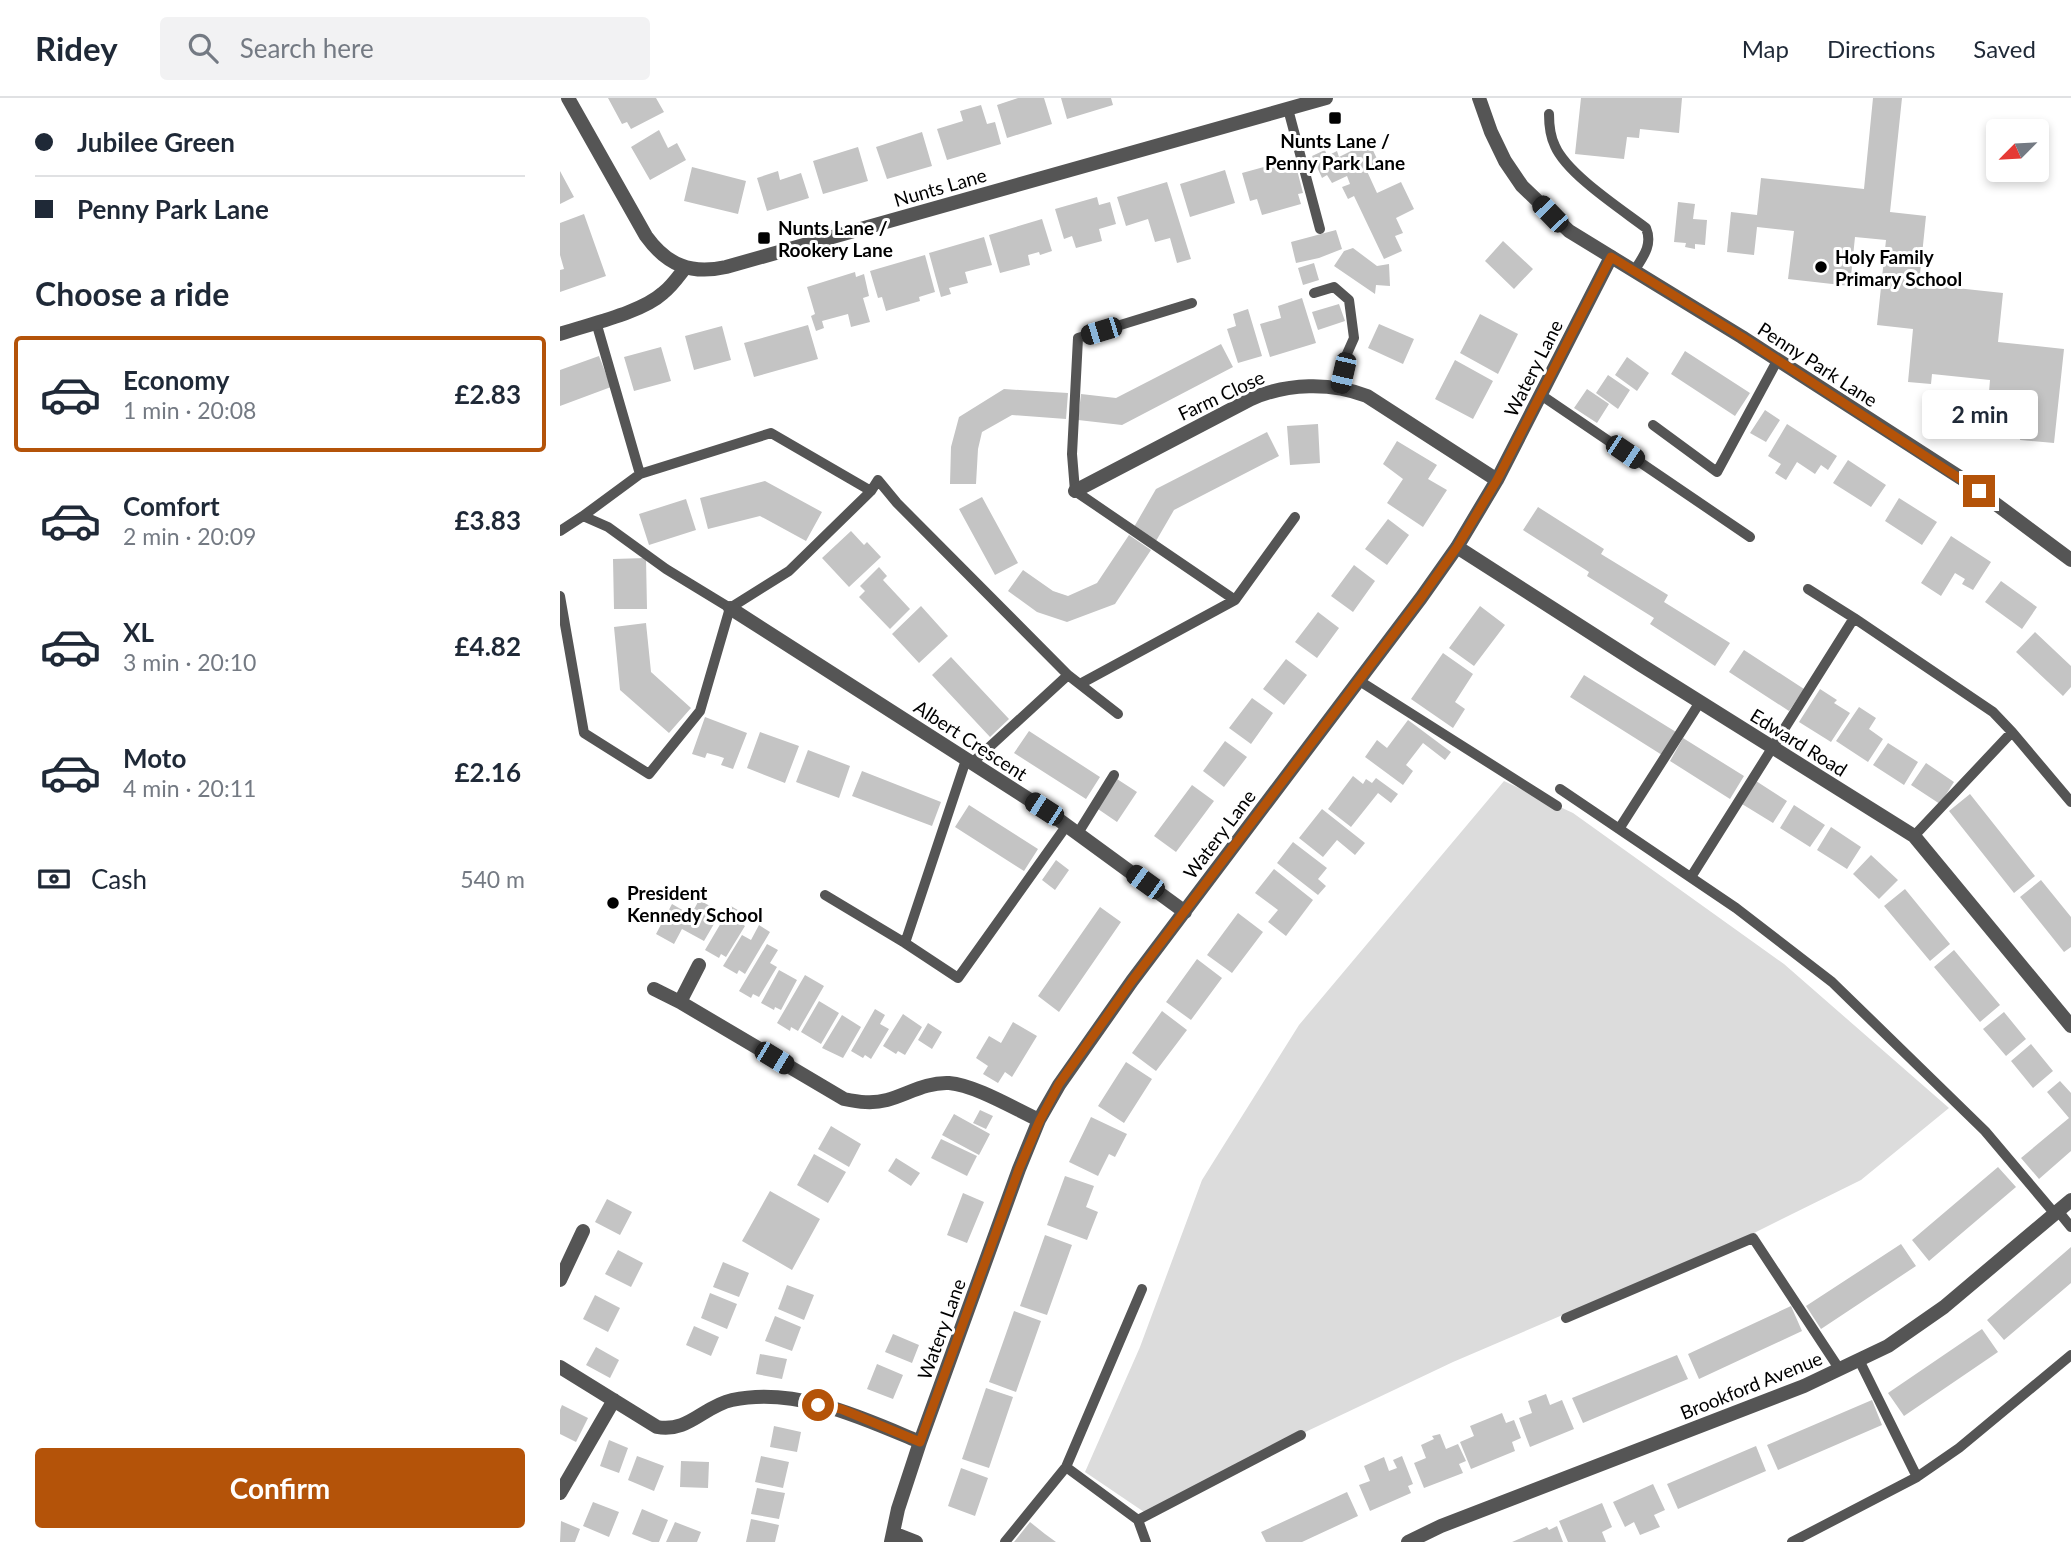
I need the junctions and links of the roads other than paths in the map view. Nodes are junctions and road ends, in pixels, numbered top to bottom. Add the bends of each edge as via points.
1 (568, 98) edge
2 (1326, 98) edge
3 (1479, 98) edge
4 (1288, 109) junction
5 (1549, 114) dead end
6 (1320, 229) dead end
7 (1611, 257) junction
8 (685, 268) junction
9 (1634, 271) junction
10 (1314, 293) dead end
11 (1192, 303) dead end
12 (596, 322) junction
13 (560, 334) edge
14 (1777, 360) junction
15 (1339, 389) junction
16 (1541, 395) junction
17 (1653, 425) dead end
18 (640, 474) junction
19 (1497, 480) junction
20 (871, 491) junction
21 (1075, 491) junction
22 (583, 516) junction
23 (1295, 517) dead end
24 (560, 531) edge
25 (1750, 537) dead end
26 (1457, 547) junction
27 (2071, 559) edge
28 (1808, 589) dead end
29 (560, 596) edge
30 (1235, 600) junction
31 (730, 608) junction
32 (1854, 618) junction
33 (1068, 675) junction
34 (1358, 680) junction
35 (1080, 684) junction
36 (1700, 702) junction
37 (1118, 714) dead end
38 (2012, 732) junction
39 (1772, 747) junction
40 (969, 762) junction
41 (1114, 775) dead end
42 (1560, 789) dead end
43 (2071, 802) edge
44 (1557, 806) dead end
45 (1619, 828) junction
46 (1073, 829) junction
47 (1914, 836) junction
48 (1691, 877) junction
49 (825, 895) dead end
50 (1185, 912) junction
51 (905, 943) junction
52 (699, 965) dead end
53 (653, 989) dead end
54 (680, 1002) junction
55 (2071, 1026) edge
56 (1040, 1120) junction
57 (2071, 1200) edge
58 (2056, 1213) junction
59 (2071, 1227) edge
60 (583, 1231) dead end
61 (560, 1280) edge
62 (1142, 1289) dead end
63 (1566, 1318) dead end
64 (2071, 1355) edge
65 (1859, 1360) junction
66 (560, 1367) edge
67 (1840, 1370) junction
68 (614, 1400) junction
69 (1301, 1435) dead end
70 (920, 1442) junction
71 (1066, 1467) junction
72 (1917, 1477) junction
73 (560, 1493) edge
74 (1138, 1520) junction
75 (892, 1537) edge
76 (916, 1542) edge
77 (1005, 1542) edge
78 (1146, 1542) edge
79 (1408, 1542) edge
80 (1792, 1542) edge

1 - 8 street via 646,236 656,250
2 - 4 street, Nunts Lane
3 - 7 street, Penny Park Lane via 1504,161 1522,186 1569,231
4 - 6 lane
4 - 8 street, Nunts Lane via 726,267
5 - 9 lane via 1555,147 1563,160 1646,228 1648,246
7 - 9 street, Penny Park Lane
7 - 16 street, Watery Lane
8 - 12 street via 662,295
9 - 14 street, Penny Park Lane
10 - 15 lane via 1334,287 1349,300 1354,338
11 - 21 lane via 1078,338 1072,454
12 - 13 street
12 - 18 lane
14 - 17 lane via 1717,472
14 - 27 street, Penny Park Lane via 1961,478
15 - 19 street, Farm Close via 1376,400
15 - 21 street, Farm Close via 1291,387 1264,393
16 - 19 street, Watery Lane
16 - 25 lane
18 - 20 lane via 771,433
18 - 22 lane
19 - 26 street, Watery Lane
20 - 31 lane via 789,571
20 - 33 lane via 878,480
21 - 30 lane
22 - 24 lane
22 - 31 lane via 608,527
23 - 30 lane
26 - 34 street, Watery Lane
26 - 36 street, Edward Road
28 - 32 lane
29 - 31 lane via 584,733 649,774 701,710
30 - 35 lane
31 - 40 street, Albert Crescent
32 - 38 lane via 1993,712
32 - 39 lane
33 - 35 lane
33 - 40 lane
34 - 44 lane
34 - 50 street, Watery Lane
35 - 37 lane
36 - 39 street, Edward Road
36 - 45 lane
38 - 43 lane
38 - 47 lane
39 - 47 street, Edward Road
39 - 48 lane
40 - 46 street, Albert Crescent
40 - 51 lane
41 - 46 lane
42 - 45 lane
45 - 48 lane
46 - 50 street, Albert Crescent
46 - 51 lane via 958,978
47 - 55 street, Edward Road
48 - 58 lane via 1832,982 1985,1131
49 - 51 lane
50 - 56 street, Watery Lane via 1059,1084
52 - 54 street
53 - 54 street
54 - 56 street via 844,1099 887,1100 930,1084 949,1083 967,1086
56 - 70 street, Watery Lane
57 - 58 street, Brookford Avenue
58 - 59 lane
58 - 65 street, Brookford Avenue via 1944,1307
60 - 61 street
62 - 71 lane
63 - 67 lane via 1753,1238
64 - 72 lane
65 - 67 street, Brookford Avenue
65 - 72 lane
66 - 68 street
67 - 79 street, Brookford Avenue
68 - 70 street via 667,1429 692,1422 727,1401 762,1396 795,1400 841,1409
68 - 73 street
69 - 74 lane
70 - 75 street, Watery Lane
71 - 74 lane
71 - 77 lane
72 - 80 lane
74 - 78 lane
75 - 76 street

